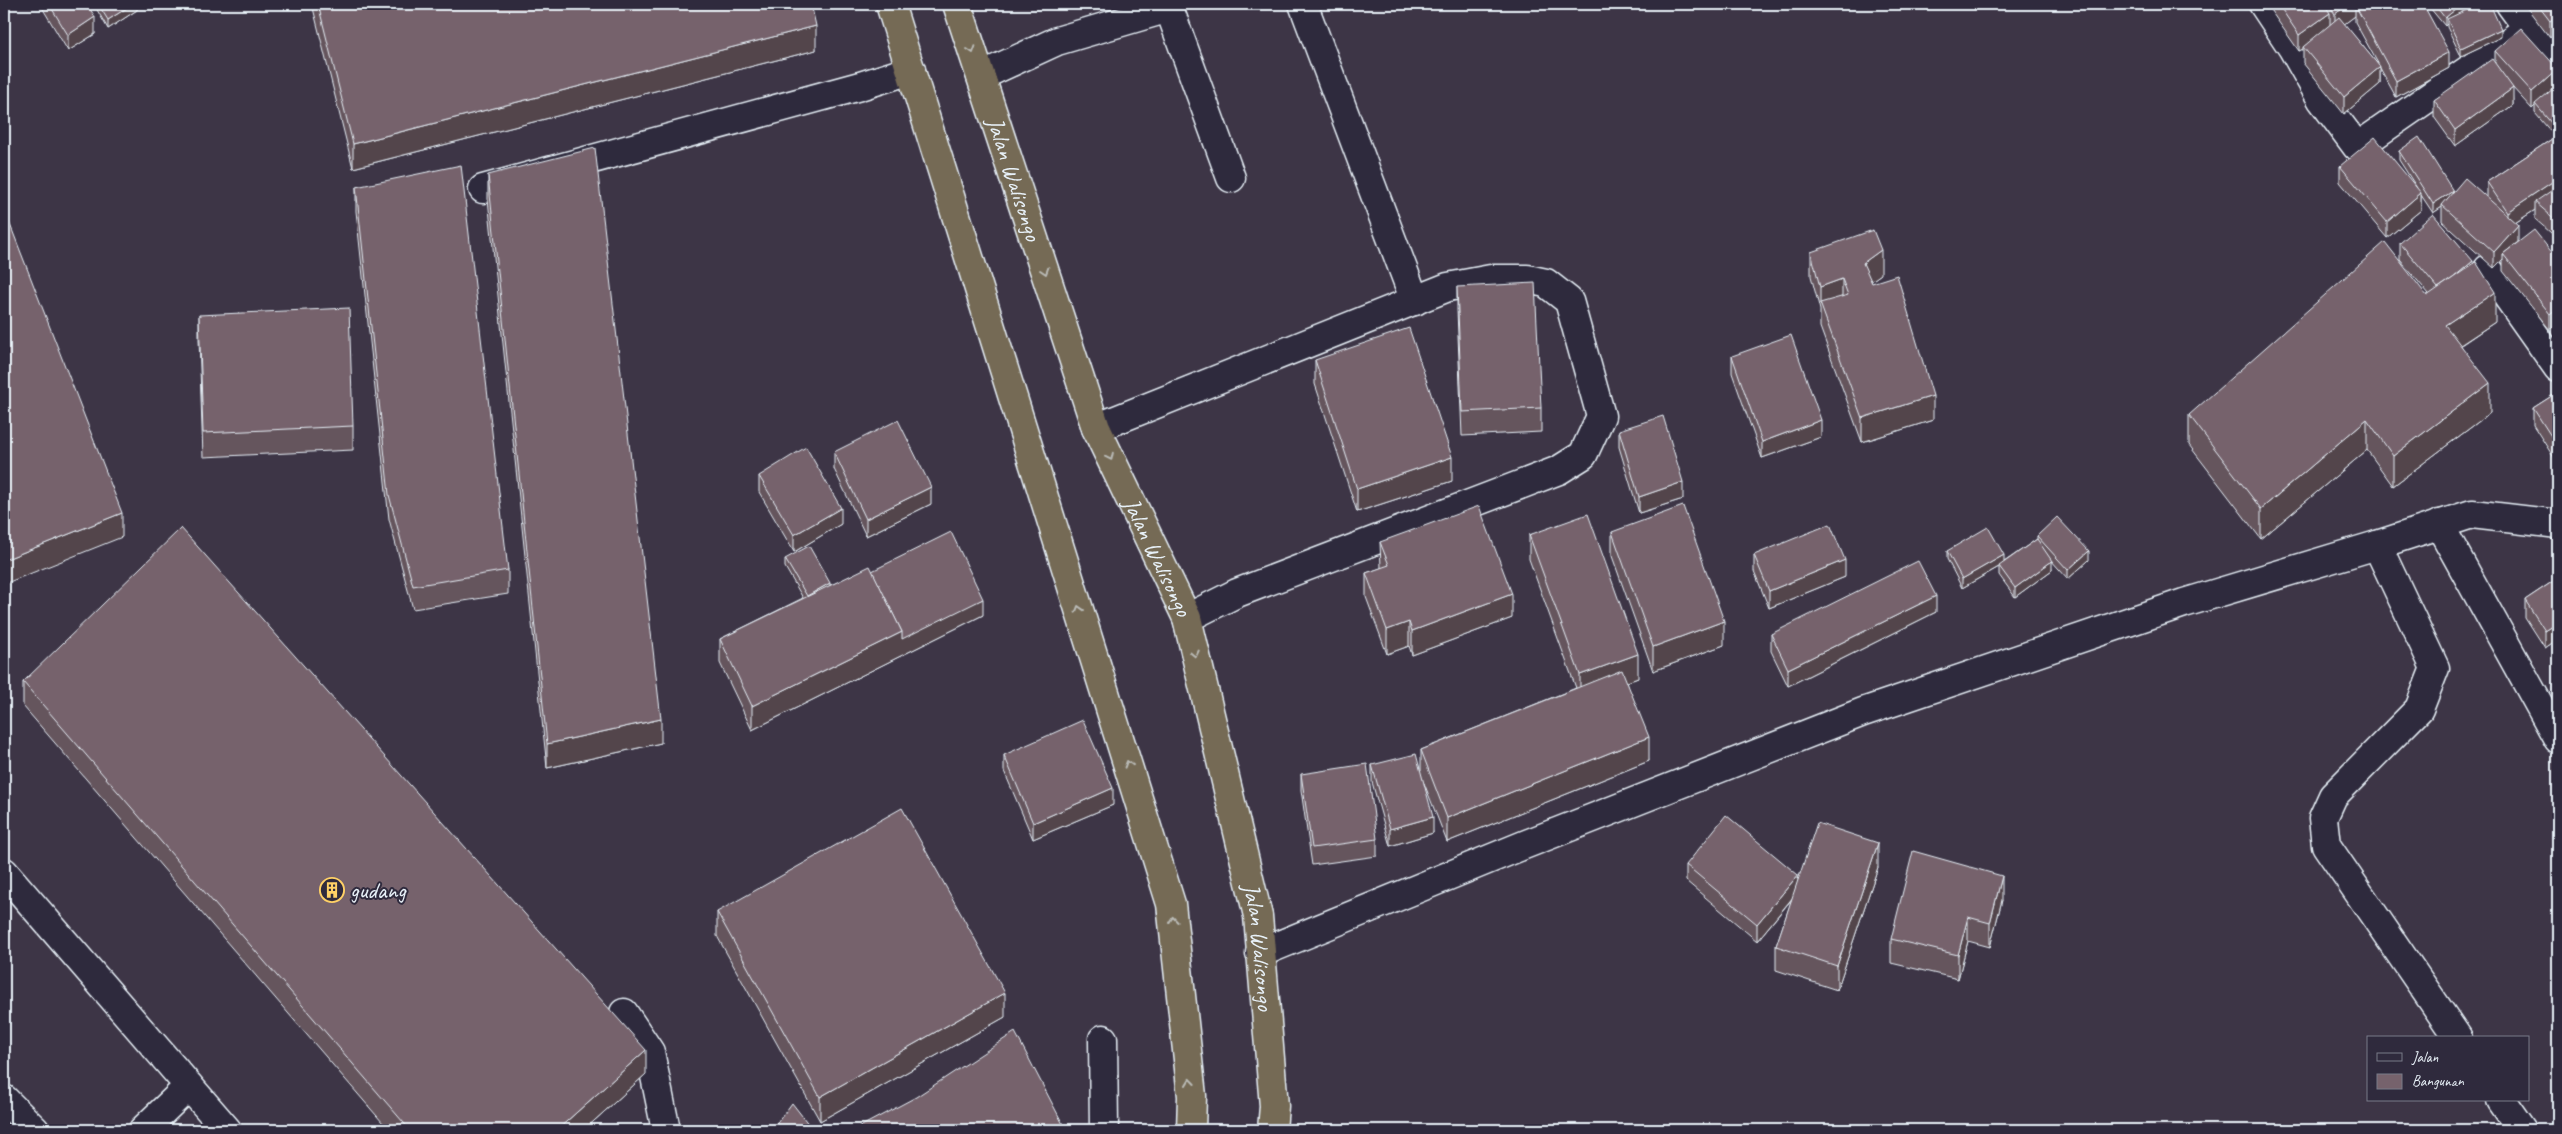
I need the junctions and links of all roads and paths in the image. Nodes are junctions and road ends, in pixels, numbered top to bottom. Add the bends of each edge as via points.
1 (890, 4) edge
2 (956, 4) edge
3 (1303, 4) edge
4 (2263, 4) edge
5 (2510, 4) edge
6 (1175, 6) edge
7 (2529, 28) junction
8 (2558, 69) edge
9 (911, 70) junction
10 (980, 76) junction
11 (1231, 178) dead end
12 (483, 189) dead end
13 (2488, 268) edge
14 (1415, 301) junction
15 (2558, 368) edge
16 (1096, 428) junction
17 (2439, 524) junction
18 (2558, 524) edge
19 (2377, 545) junction
20 (1187, 618) junction
21 (2558, 739) edge
22 (4, 872) edge
23 (1260, 953) junction
24 (624, 1013) dead end
25 (2457, 1036) edge
26 (1103, 1039) dead end
27 (189, 1086) junction
28 (4, 1099) edge
29 (2502, 1102) edge
30 (35, 1130) edge
31 (143, 1130) edge
32 (226, 1130) edge
33 (666, 1130) edge
34 (1104, 1130) edge
35 (1191, 1130) edge
36 (1272, 1130) edge
37 (2522, 1130) edge

1 - 9 highway
2 -> 10 highway, Jalan Walisongo
3 - 14 street
4 - 7 street via 2322,100 2356,146
5 - 7 street
6 - 10 street via 1057,41
6 - 11 street
7 - 8 street
9 - 12 street
35 -> 9 highway via 1192,1096 1171,904
10 -> 16 highway, Jalan Walisongo
13 - 15 street
14 - 16 street
14 - 20 street via 1448,287 1491,280 1527,279 1546,283 1569,301 1601,416 1583,455 1559,470 1237,594
16 -> 20 highway, Jalan Walisongo
17 - 18 street via 2472,514
17 - 19 street
17 - 21 street
19 - 23 street via 2184,603 1863,712
19 - 25 street via 2435,668 2419,709 2333,796 2323,818 2326,845
20 -> 23 highway, Jalan Walisongo via 1258,916
22 - 27 street
23 - 36 highway, Jalan Walisongo via 1274,1106
24 - 33 street via 650,1052
26 - 34 street
27 - 31 street
27 - 32 street
28 - 30 street
29 - 37 street

